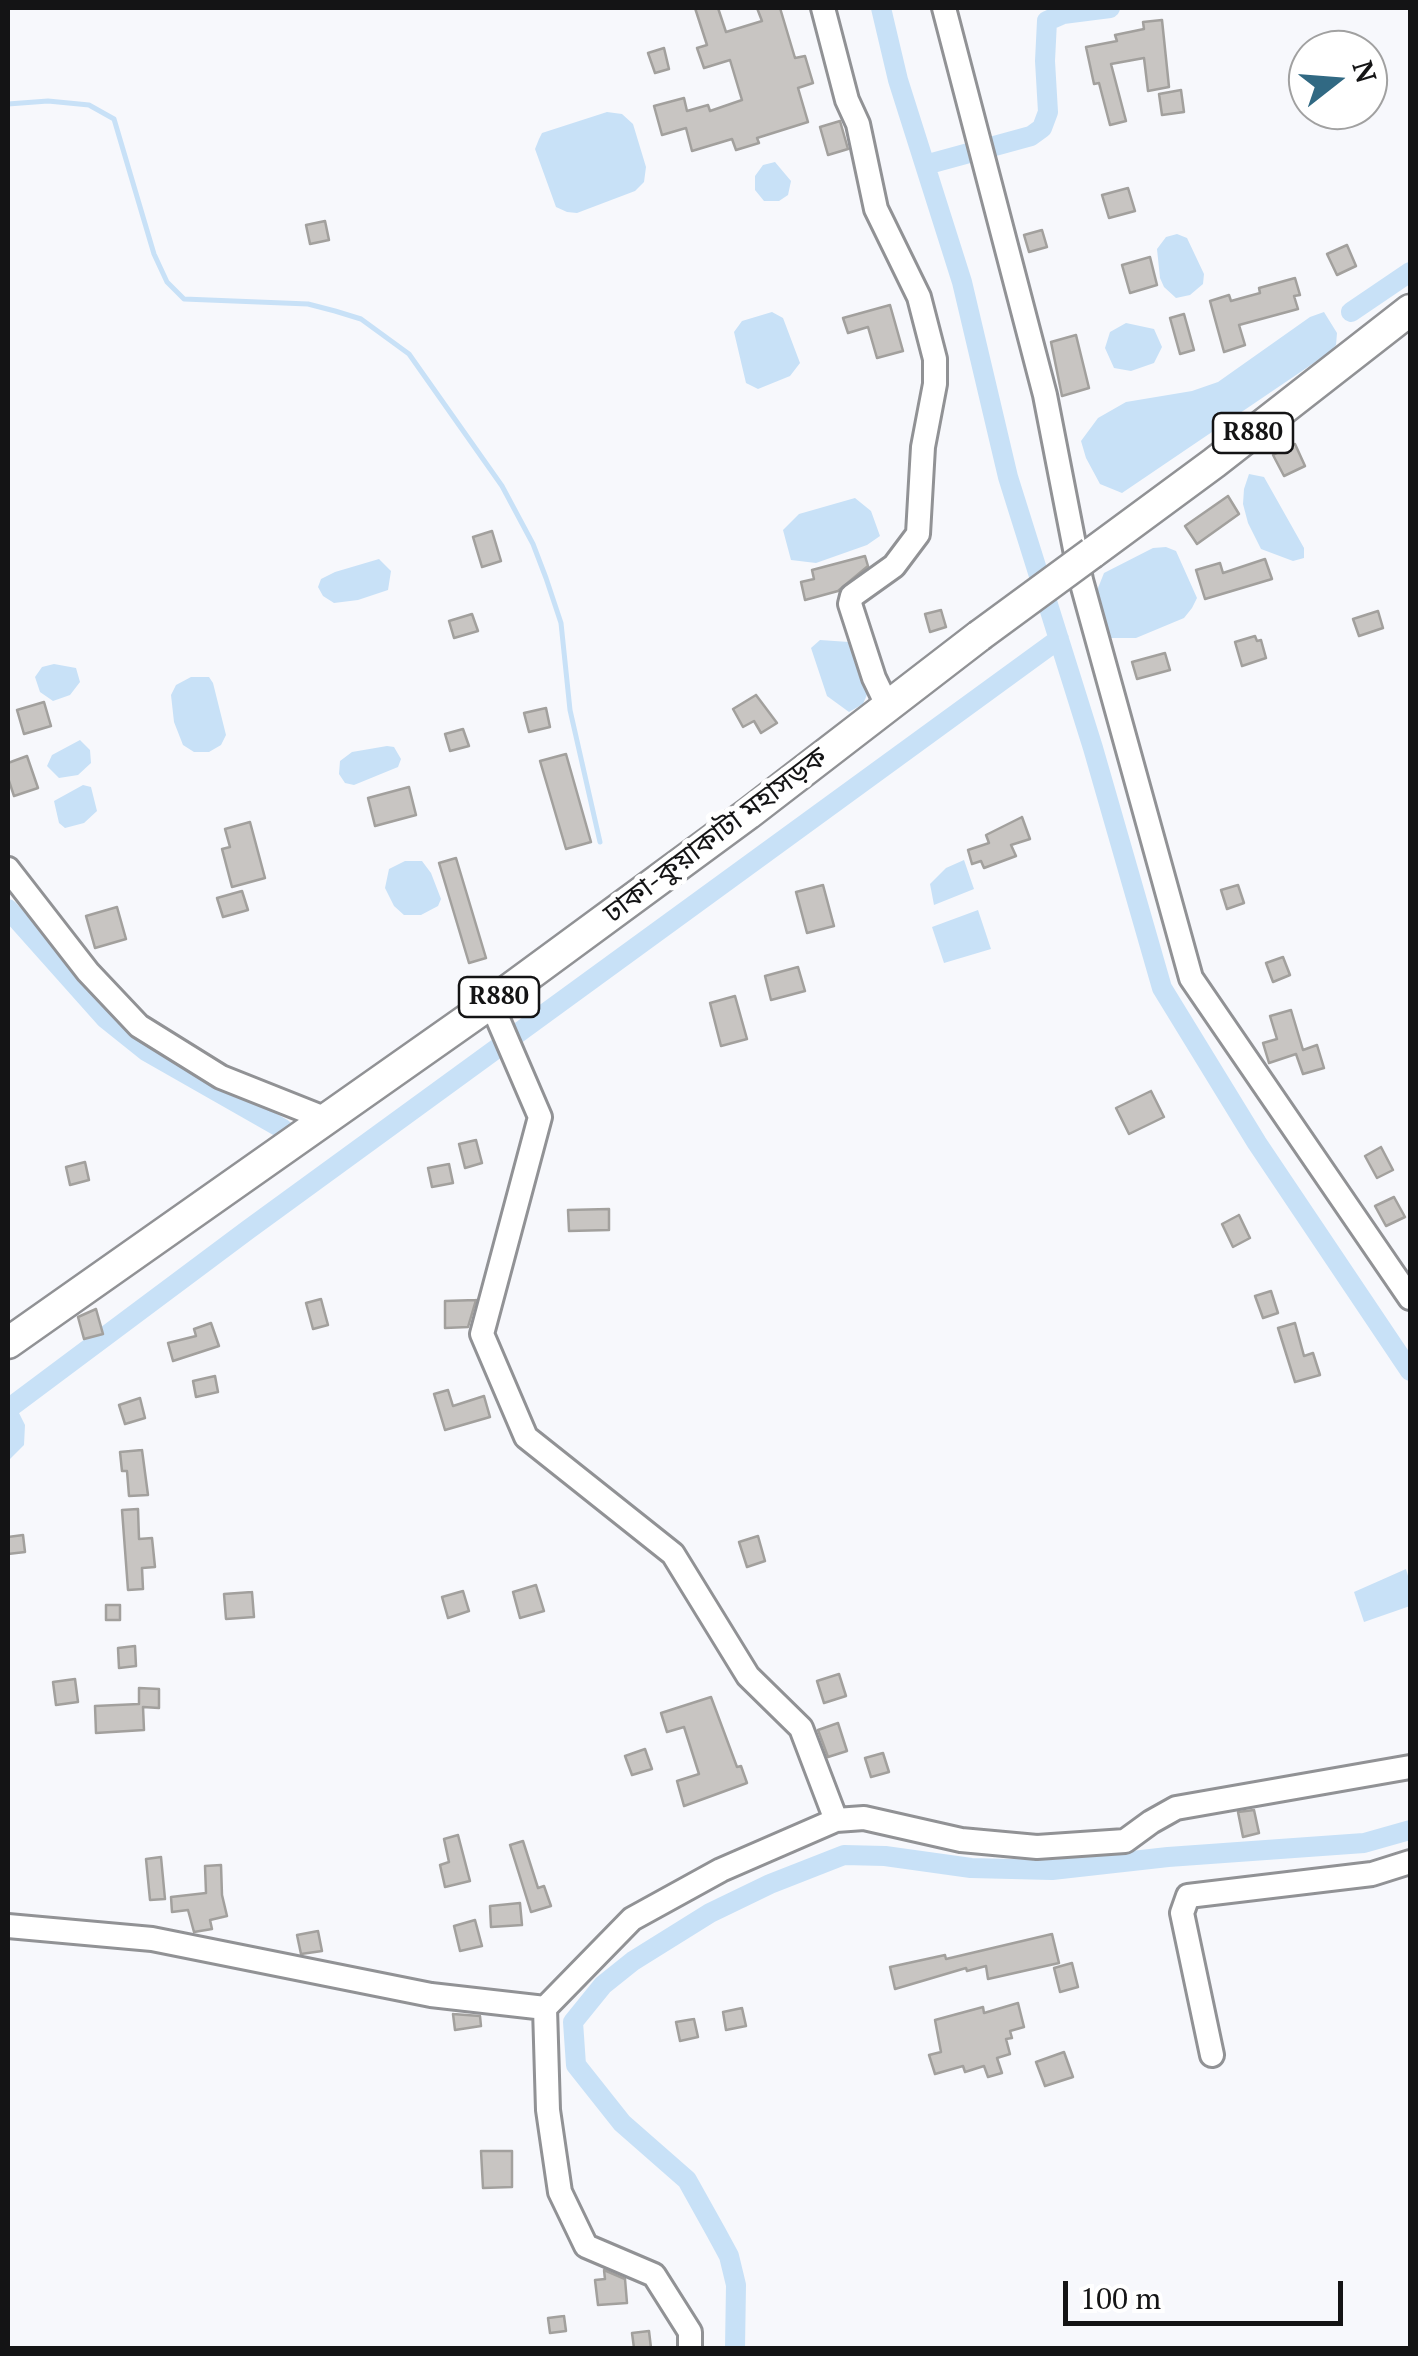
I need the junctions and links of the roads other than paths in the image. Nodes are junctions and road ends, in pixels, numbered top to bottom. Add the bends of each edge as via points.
1 (823, 8) edge
2 (944, 8) edge
3 (1410, 310) edge
4 (888, 707) junction
5 (8, 869) edge
6 (491, 1003) junction
7 (324, 1118) junction
8 (1410, 1298) edge
9 (8, 1342) edge
10 (1410, 1766) edge
11 (836, 1820) junction
12 (1410, 1862) edge
13 (8, 1926) edge
14 (544, 2008) junction
15 (1212, 2056) dead end
16 (690, 2348) edge

1 - 4 street via 876,208 919,298 935,359 918,534 894,566 850,604
2 - 8 street via 1045,395 1081,580 1191,978
3 - 4 main road, ঢাকা-কুয়াকাটা মহাসড়ক / R880, bridge
4 - 6 main road, ঢাকা-কুয়াকাটা মহাসড়ক / R880
5 - 7 street via 139,1026 221,1078
6 - 7 main road, ঢাকা-কুয়াকাটা মহাসড়ক / R880
6 - 11 street via 540,1117 482,1334 526,1437 673,1554 748,1676 801,1728
7 - 9 main road, ঢাকা-কুয়াকাটা মহাসড়ক / R880
10 - 11 street via 1176,1808 1125,1841 1037,1848 961,1840 864,1818
11 - 14 street via 632,1918
12 - 15 street via 1372,1874 1188,1896 1182,1913
13 - 14 street via 152,1939 431,1995
14 - 16 street via 560,2192 586,2246 654,2275 690,2332

